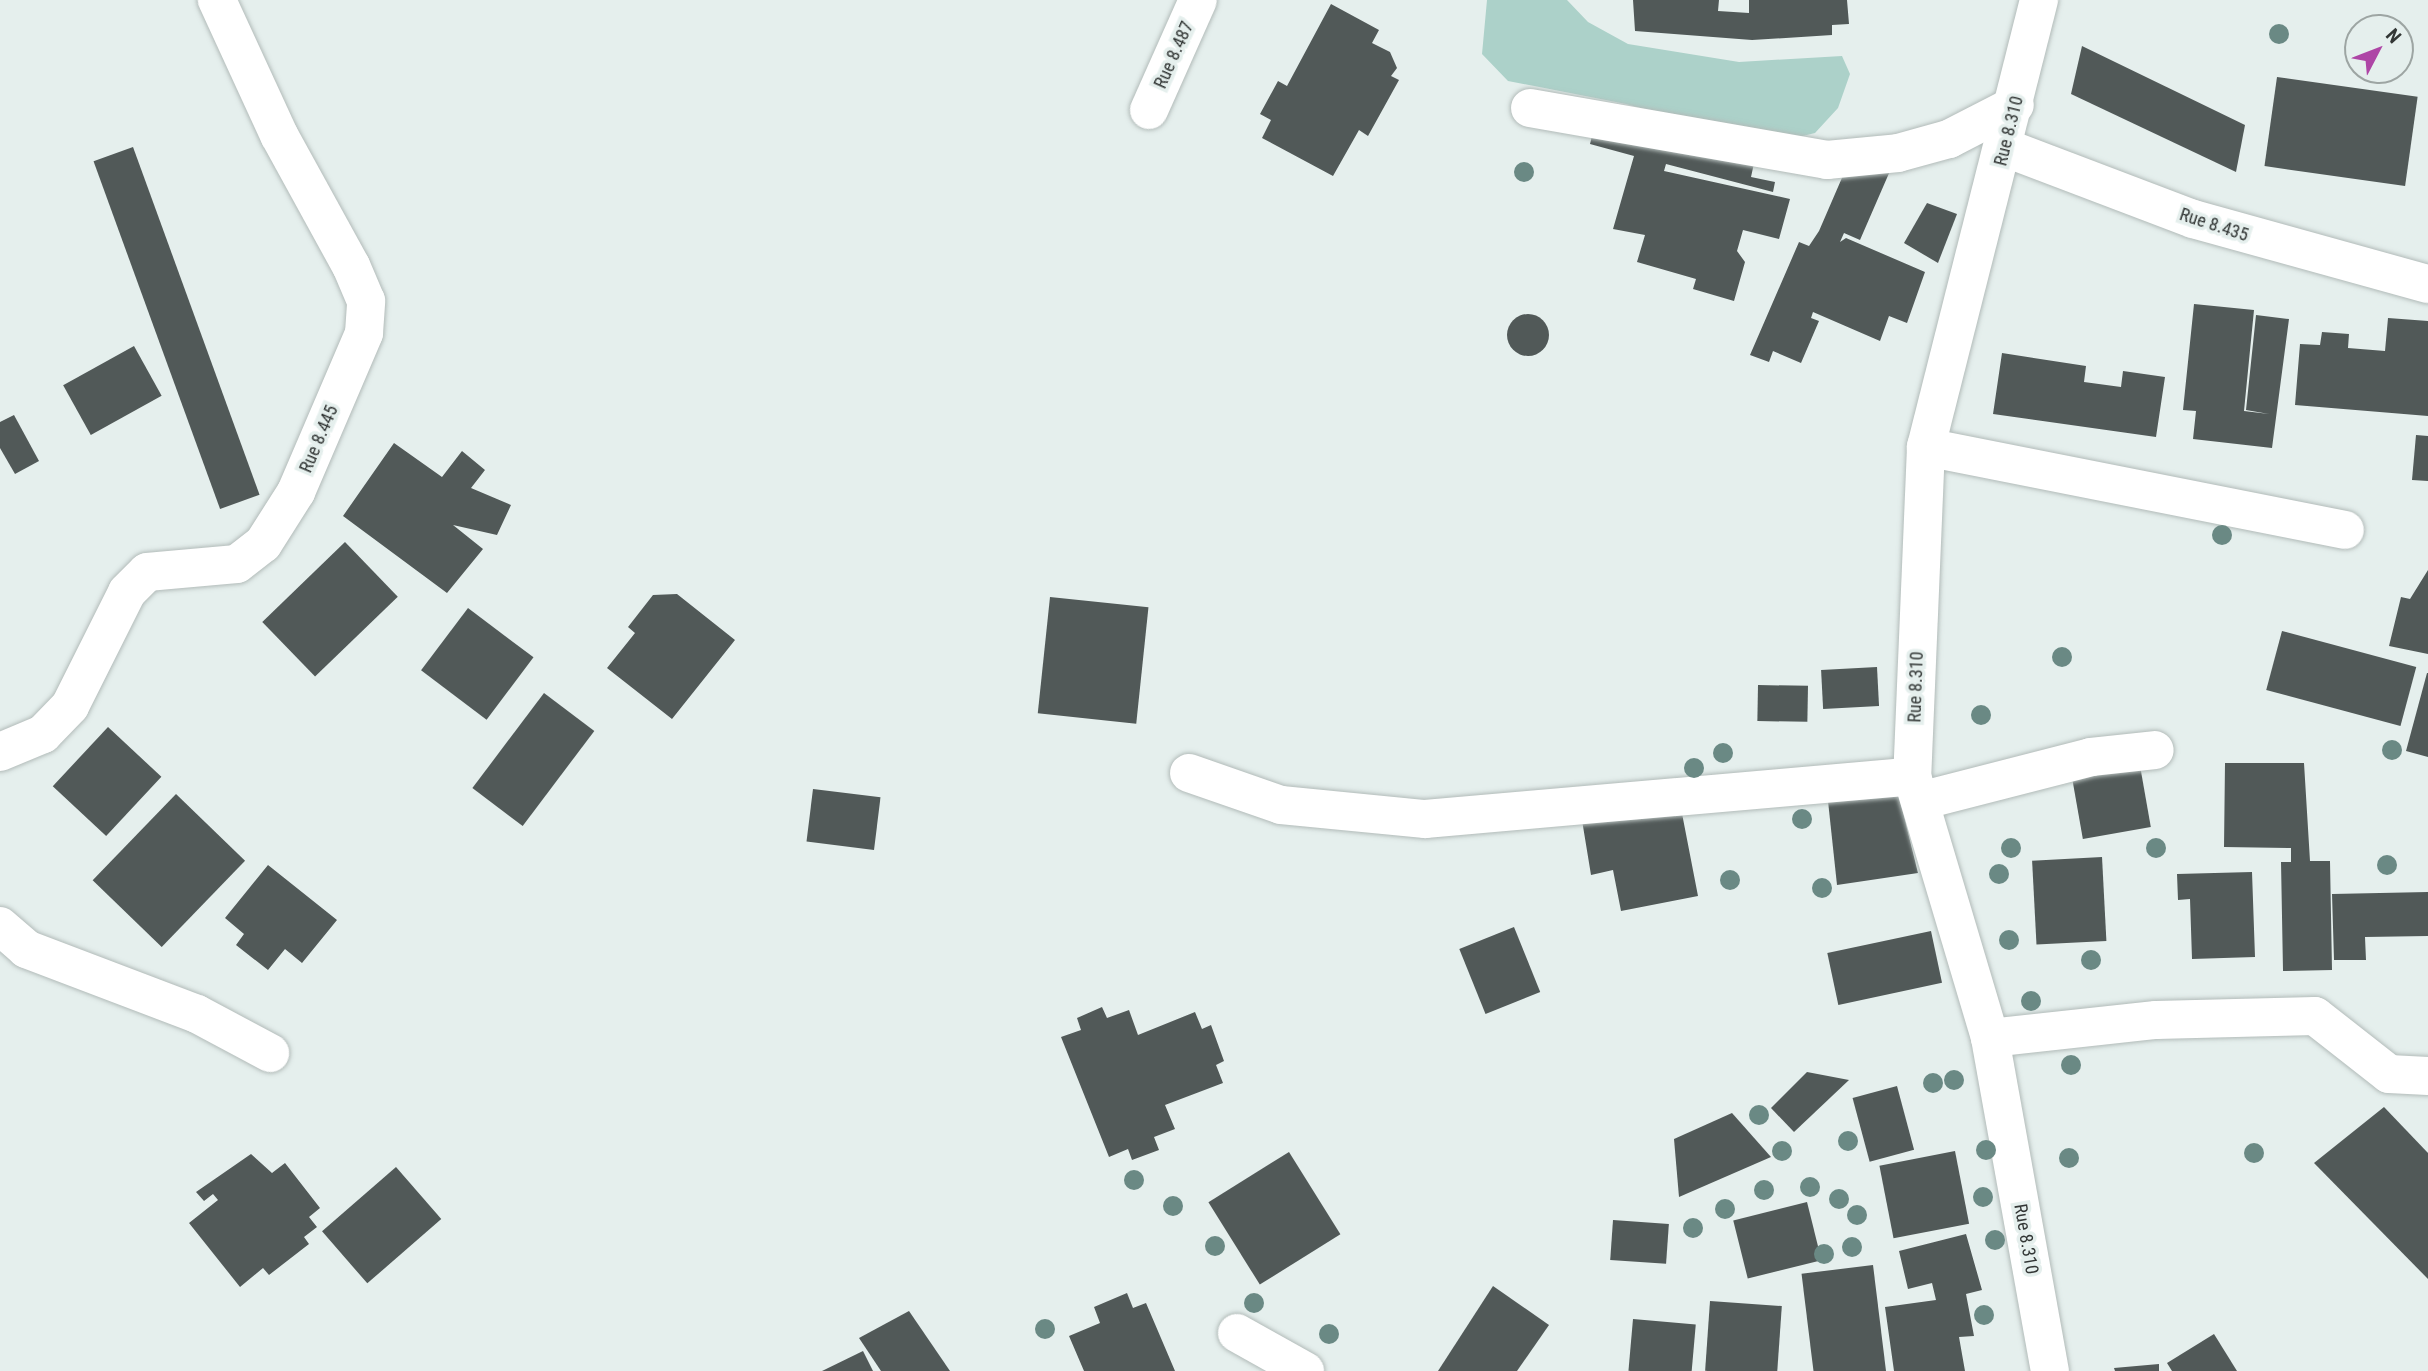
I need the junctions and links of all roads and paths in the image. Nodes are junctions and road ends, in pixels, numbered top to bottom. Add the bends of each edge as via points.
1 (216, 0) edge
2 (1198, 0) edge
3 (2039, 0) edge
4 (2015, 105) junction
5 (1530, 107) dead end
6 (1149, 110) dead end
7 (2006, 148) junction
8 (2428, 284) edge
9 (1926, 447) junction
10 (2346, 530) dead end
11 (2155, 750) dead end
12 (0, 752) edge
13 (1189, 773) dead end
14 (1916, 788) junction
15 (0, 926) edge
16 (1990, 1038) junction
17 (270, 1053) dead end
18 (2428, 1076) edge
19 (1237, 1333) dead end
20 (1306, 1371) edge
21 (2050, 1371) edge

1 - 12 street, Rue 8.445 via 279,135 351,266 366,301 364,333 296,492 263,544 237,564 147,572 127,592 70,706 43,734
2 - 6 street, Rue 8.487
3 - 4 street, Rue 8.310
4 - 5 street via 1949,139 1898,153 1827,160
4 - 7 street, Rue 8.310
7 - 8 street, Rue 8.435 via 2193,219
7 - 9 street, Rue 8.310 via 1958,302
9 - 10 street
9 - 14 street, Rue 8.310
11 - 14 street
13 - 14 street via 1280,804 1425,819
14 - 16 street, Rue 8.310
15 - 17 street via 26,949 197,1014
16 - 18 street via 2156,1020 2315,1016 2389,1074
16 - 21 street, Rue 8.310
19 - 20 street

